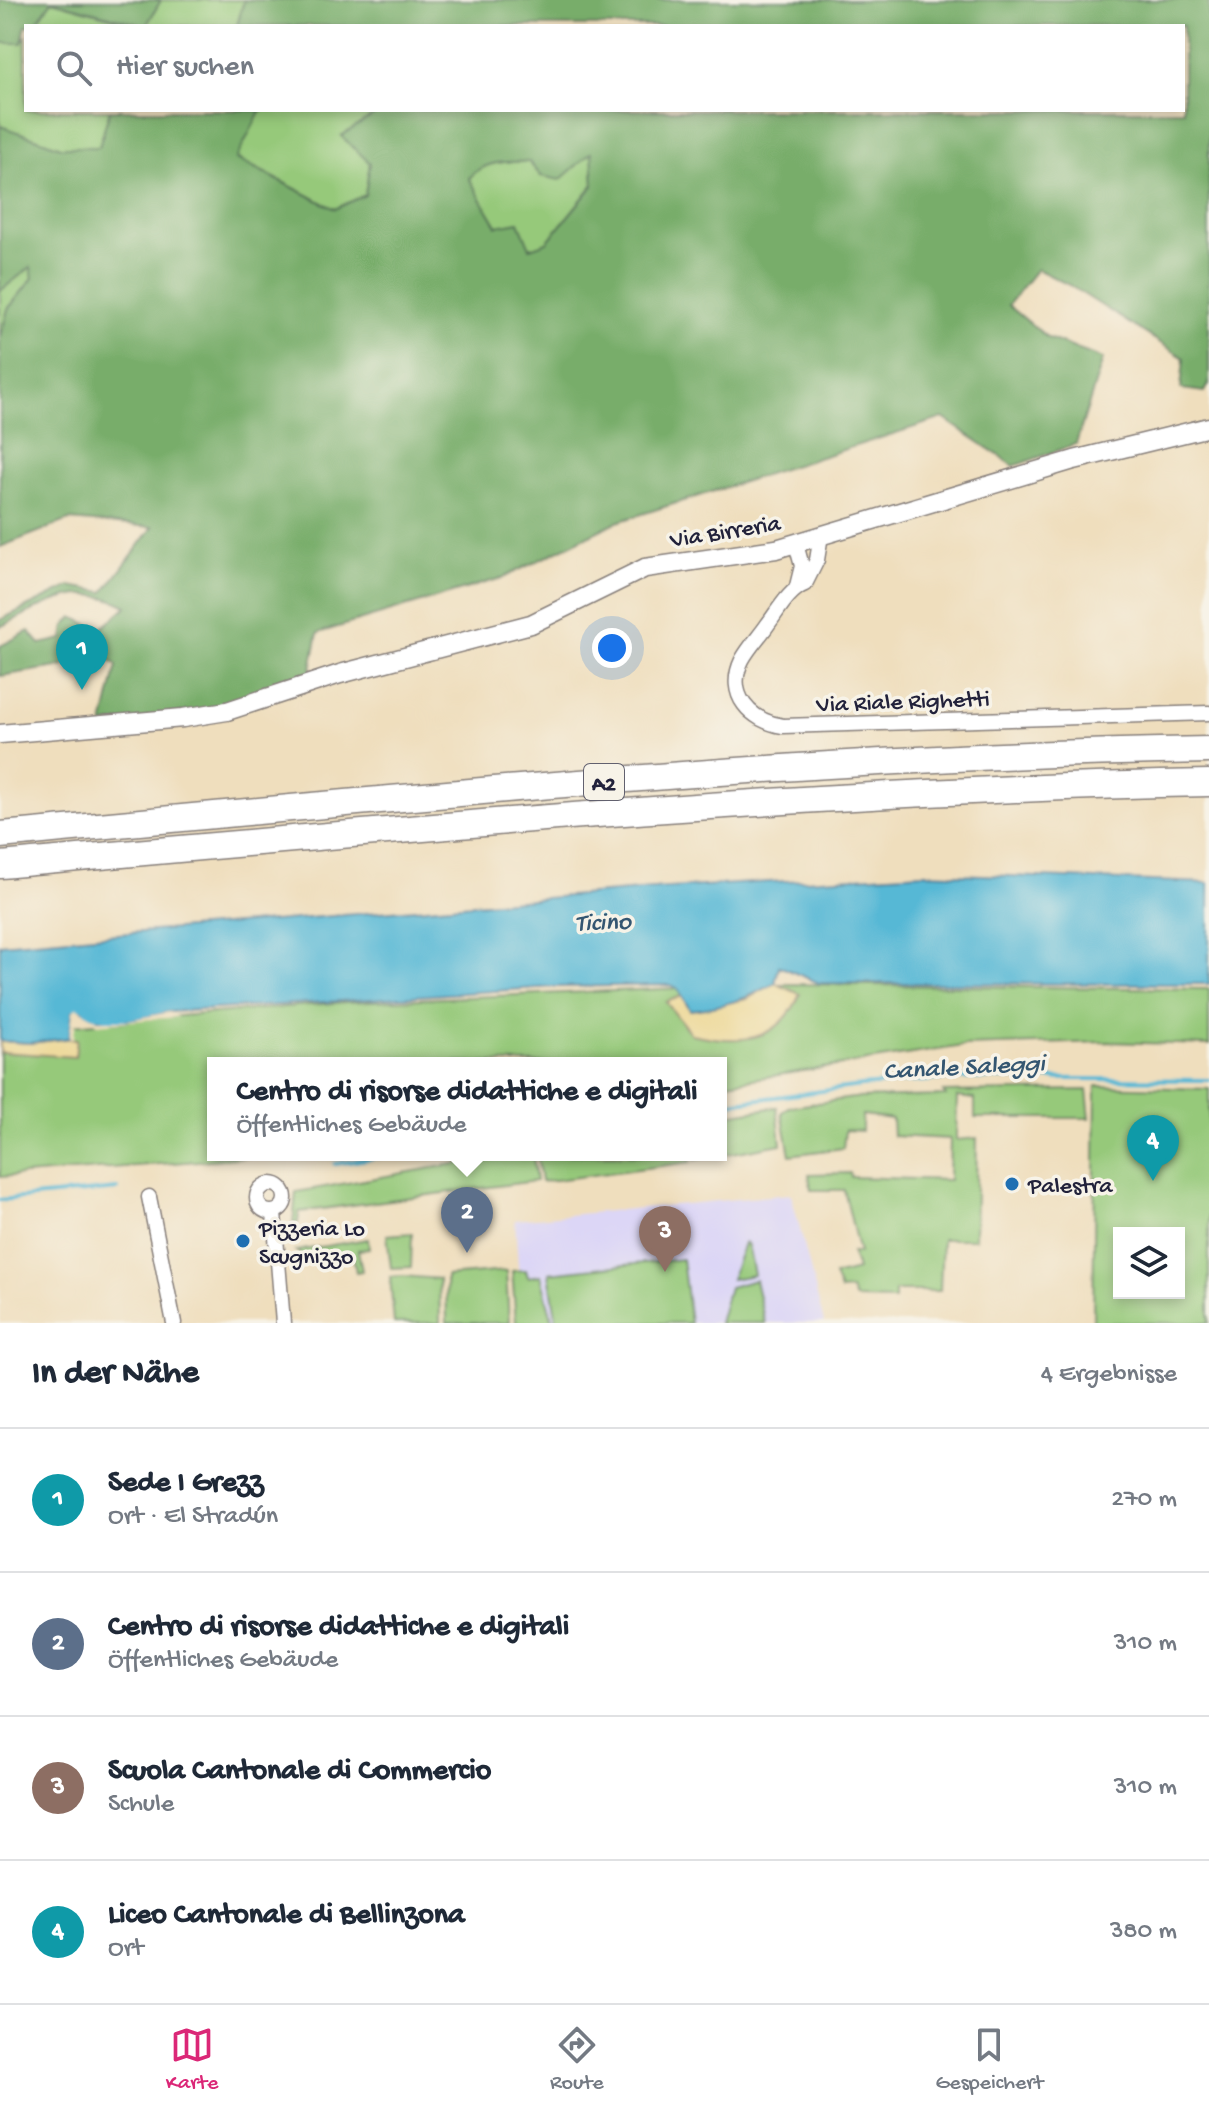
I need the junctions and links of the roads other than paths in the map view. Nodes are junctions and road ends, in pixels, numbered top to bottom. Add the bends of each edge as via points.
1 (1209, 427) edge
2 (821, 535) junction
3 (796, 544) junction
4 (797, 587) junction
5 (1209, 713) edge
6 (0, 734) edge
7 (1209, 750) edge
8 (1209, 783) edge
9 (0, 835) edge
10 (0, 865) edge
11 (149, 1197) dead end
12 (274, 1213) dead end
13 (174, 1323) edge
14 (283, 1323) edge

1 - 2 street, Via Birreria via 1074,460
2 - 3 street, Via Birreria
2 - 4 street, Via Riale Righetti via 817,560 805,584
3 - 4 street via 802,566
3 - 6 street, Via Birreria via 645,568 531,624 255,702 183,718
4 - 5 street, Via Riale Righetti via 739,670 743,704 763,722 783,726
7 - 9 highway, A2 via 736,772
8 - 10 highway, A2 via 745,802
11 - 13 street
12 - 14 street

